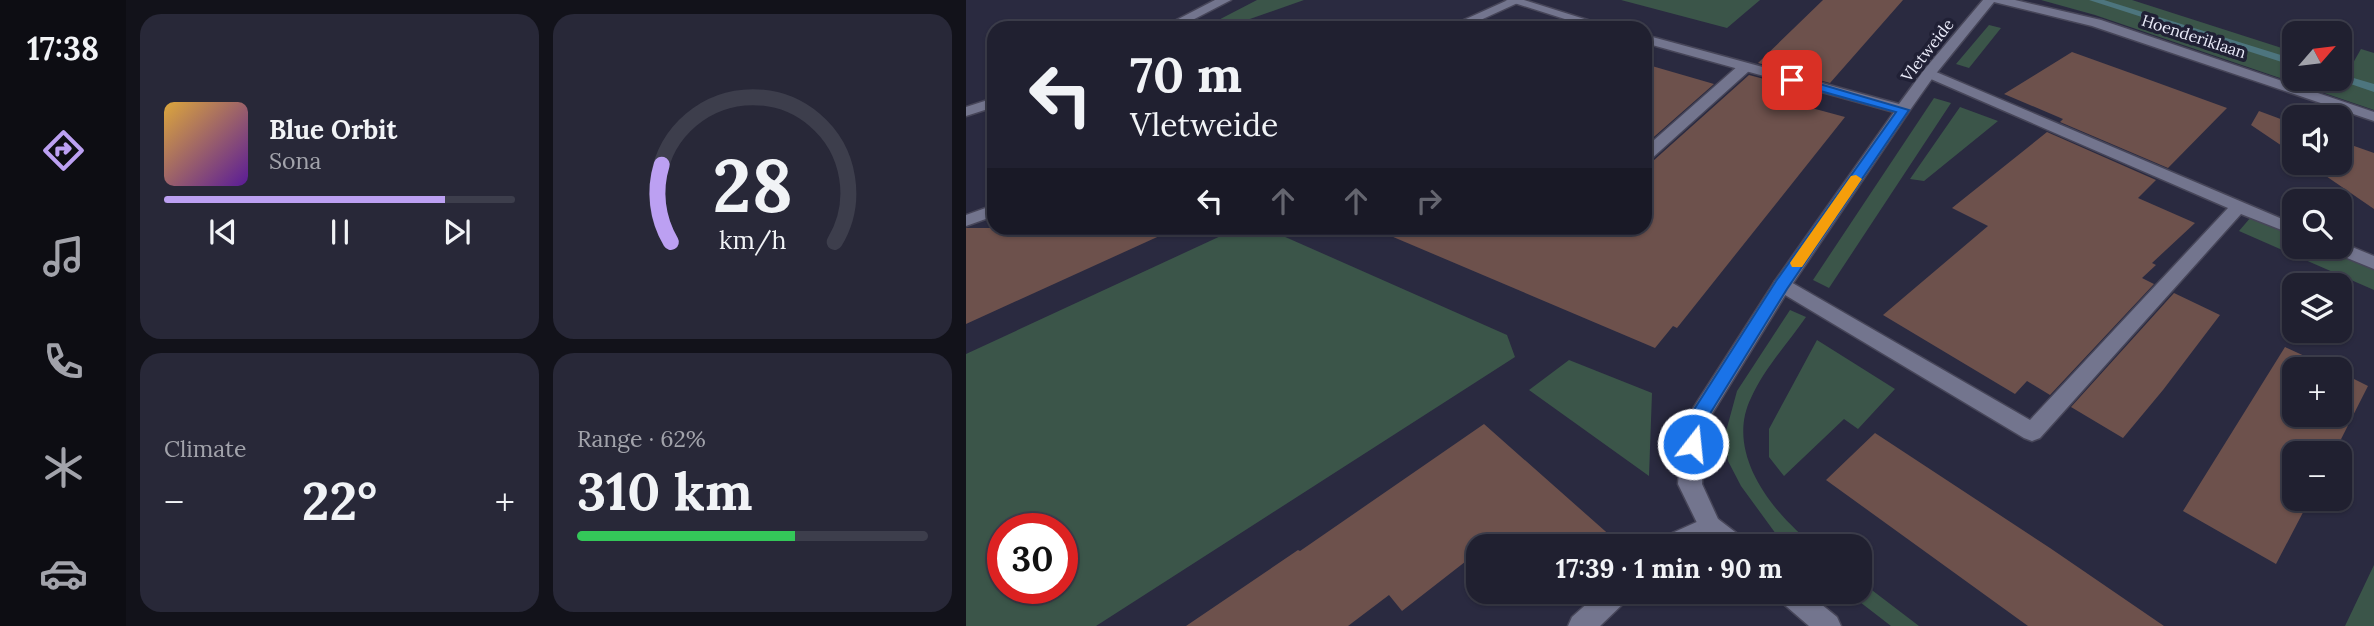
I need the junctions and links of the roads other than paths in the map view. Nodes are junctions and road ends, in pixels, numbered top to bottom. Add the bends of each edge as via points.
1 (1225, 0) edge
2 (1990, 0) edge
3 (1999, 0) edge
4 (1514, 1) edge
5 (1182, 21) edge
6 (1468, 21) edge
7 (1583, 21) edge
8 (1652, 41) edge
9 (1744, 68) junction
10 (1929, 73) junction
11 (987, 104) edge
12 (1903, 110) junction
13 (966, 112) edge
14 (2374, 117) edge
15 (1652, 150) edge
16 (2238, 206) junction
17 (987, 213) edge
18 (966, 221) edge
19 (2282, 225) edge
20 (2352, 254) edge
21 (2374, 263) edge
22 (1782, 285) junction
23 (1710, 526) junction
24 (1694, 534) edge
25 (1720, 534) edge
26 (1605, 604) edge
27 (1801, 604) edge
28 (1581, 626) edge
29 (1828, 626) edge

1 - 5 street
2 - 10 street, Vletweide
3 - 14 street, Hoenderiklaan via 2096,23
4 - 6 street
4 - 7 street
8 - 9 street, Vletweide
9 - 12 street, Vletweide
9 - 15 street
10 - 12 street, Vletweide
10 - 16 street
11 - 13 street
12 - 22 street
16 - 19 street
16 - 22 street via 2032,432
17 - 18 street
20 - 21 street
22 - 23 street via 1694,424 1690,484
23 - 24 street
23 - 25 street
26 - 28 street
27 - 29 street

